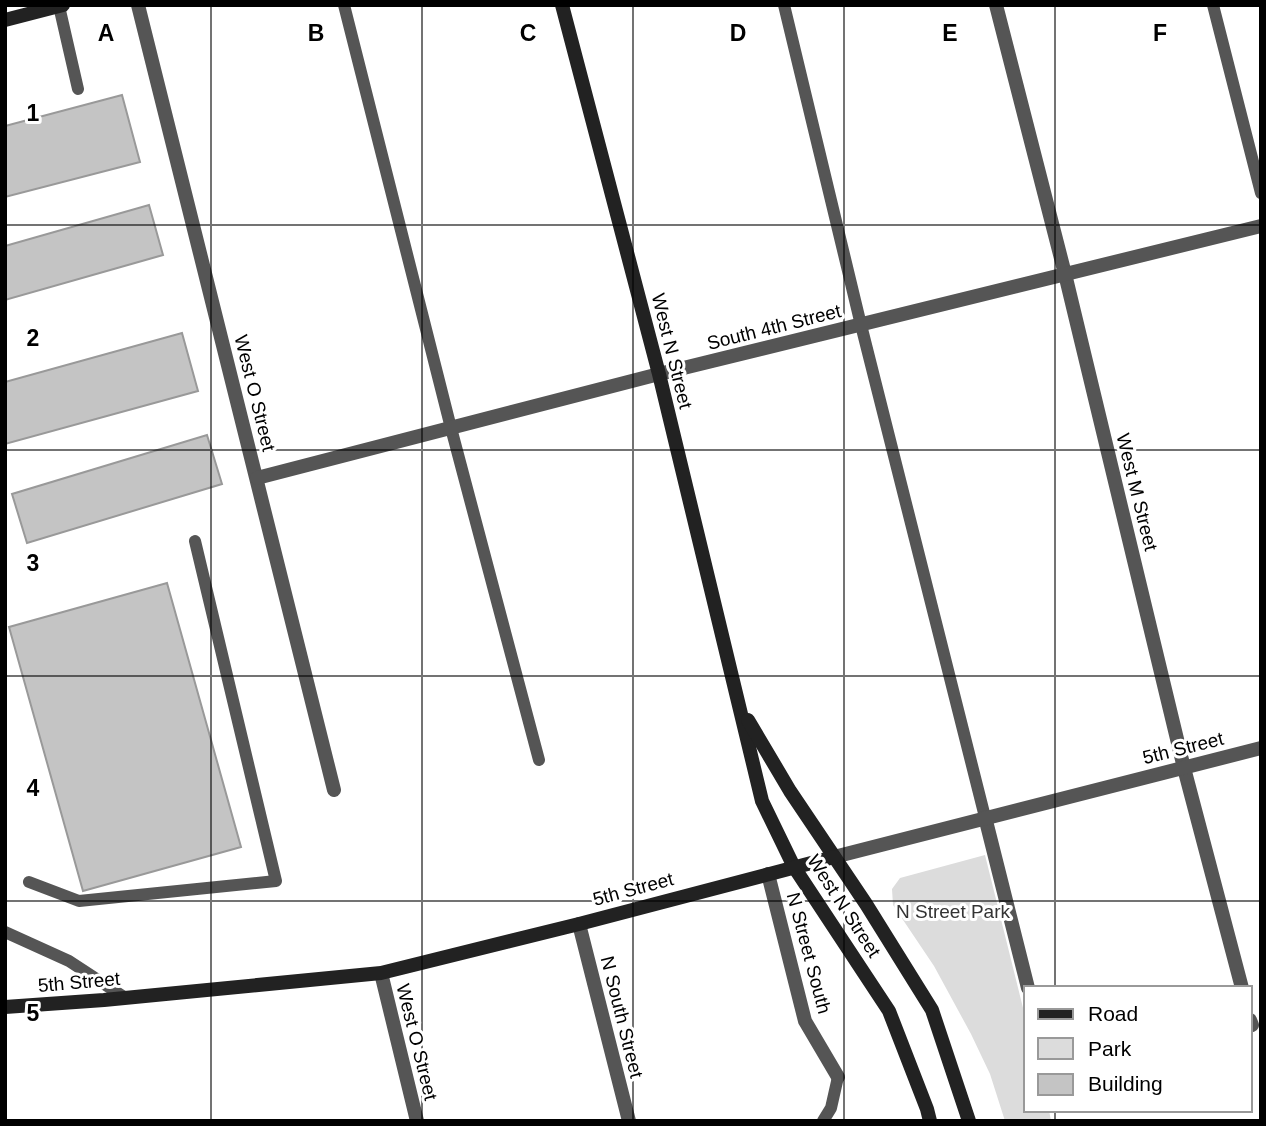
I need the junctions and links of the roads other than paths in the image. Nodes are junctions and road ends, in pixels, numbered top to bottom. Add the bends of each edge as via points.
1 (138, 5) edge
2 (344, 5) edge
3 (562, 5) edge
4 (784, 5) edge
5 (996, 5) edge
6 (1213, 5) edge
7 (61, 6) edge
8 (5, 20) edge
9 (78, 89) dead end
10 (1261, 193) edge
11 (1261, 226) edge
12 (1065, 274) junction
13 (861, 325) junction
14 (659, 374) junction
15 (451, 428) junction
16 (257, 478) junction
17 (195, 541) dead end
18 (740, 707) junction
19 (1261, 748) edge
20 (539, 760) dead end
21 (1184, 768) junction
22 (334, 790) dead end
23 (985, 817) junction
24 (834, 857) junction
25 (794, 867) junction
26 (768, 874) junction
27 (29, 882) dead end
28 (579, 923) junction
29 (5, 932) edge
30 (381, 973) junction
31 (1027, 986) edge
32 (1241, 986) edge
33 (124, 997) junction
34 (5, 1007) edge
35 (838, 1077) joint
36 (416, 1121) edge
37 (629, 1121) edge
38 (823, 1121) edge
39 (930, 1121) edge
40 (969, 1121) edge

1 - 16 street, West O Street
2 - 15 lane
3 - 14 street, West N Street
4 - 13 lane
5 - 12 street, West M Street
6 - 10 lane
7 - 8 street
7 - 9 lane
11 - 12 street, South 4th Street
12 - 13 street, South 4th Street
12 - 21 street, West M Street
13 - 14 street, South 4th Street
13 - 23 lane
14 - 15 street, South 4th Street
14 - 18 street, West N Street
15 - 16 street, South 4th Street
15 - 20 lane
16 - 22 street, West O Street
17 - 27 lane via 276,881 79,901
18 - 24 street, West N Street
18 - 25 street, West N Street via 762,800
19 - 21 street, 5th Street
21 - 23 street, 5th Street
21 - 32 street, West M Street
23 - 24 street, 5th Street
23 - 31 street
24 - 25 street, 5th Street
24 - 40 street, West N Street via 932,1010
25 - 26 street, 5th Street
25 - 39 street, West N Street via 889,1011
26 - 28 street, 5th Street
26 - 35 street, N Street South via 805,1021
28 - 30 street, 5th Street
28 - 37 street, N South Street
29 - 33 lane via 69,961
30 - 33 street, 5th Street
30 - 36 street, West O Street
33 - 34 street, 5th Street
35 - 38 lane

